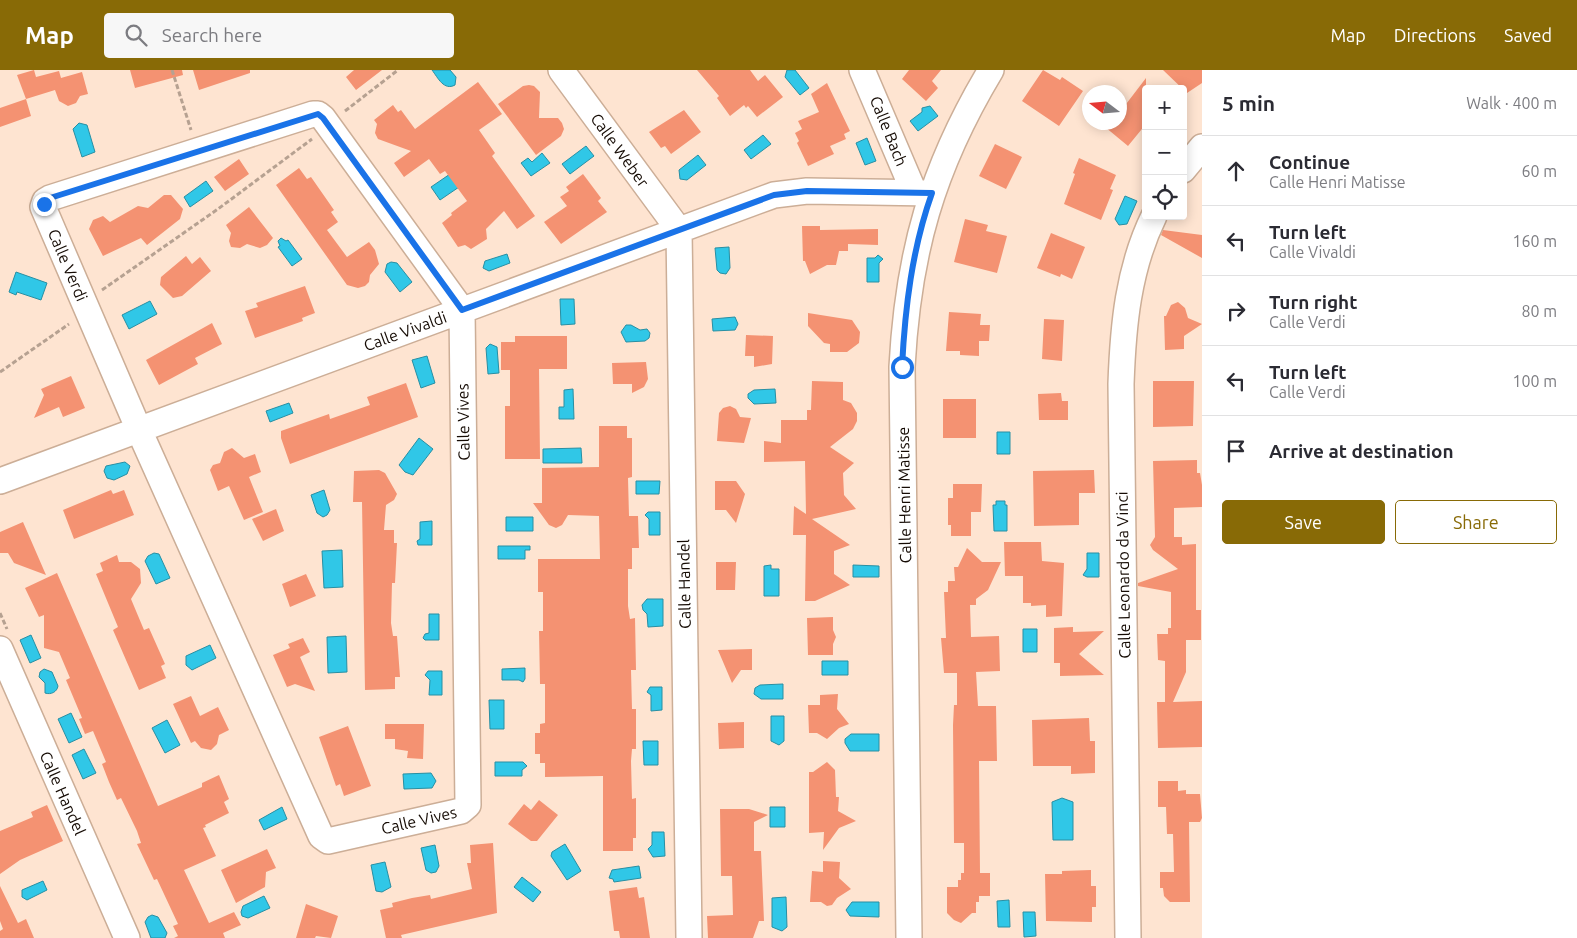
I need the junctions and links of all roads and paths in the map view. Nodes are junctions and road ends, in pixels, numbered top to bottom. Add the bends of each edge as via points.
1 (172, 70) edge
2 (398, 70) edge
3 (561, 70) edge
4 (862, 70) edge
5 (991, 70) edge
6 (340, 114) dead end
7 (193, 135) dead end
8 (316, 135) dead end
9 (1202, 147) edge
10 (1187, 165) edge
11 (923, 192) junction
12 (1152, 220) edge
13 (679, 230) junction
14 (98, 294) dead end
15 (462, 310) junction
16 (74, 320) dead end
17 (0, 372) edge
18 (139, 430) junction
19 (0, 481) edge
20 (0, 649) edge
21 (127, 938) edge
22 (690, 938) edge
23 (909, 938) edge
24 (1128, 938) edge

1 - 7 path
2 - 6 path
3 - 13 street, Calle Weber
4 - 11 street, Calle Bach
5 - 11 street, Calle Henri Matisse
8 - 14 path
9 - 10 street
11 - 13 street, Calle Vivaldi via 785,193 763,198
11 - 23 street, Calle Henri Matisse via 905,316 902,367
12 - 24 street, Calle Leonardo da Vinci via 1142,241 1122,334
13 - 15 street, Calle Vivaldi
13 - 22 street, Calle Handel
15 - 18 street, Calle Vivaldi
15 - 18 street, Calle Verdi via 318,114 50,198 44,204 44,210
15 - 18 street, Calle Vives via 468,802 461,811 330,841 322,838
16 - 17 path
18 - 19 street, Calle Vivaldi
20 - 21 street, Calle Handel

